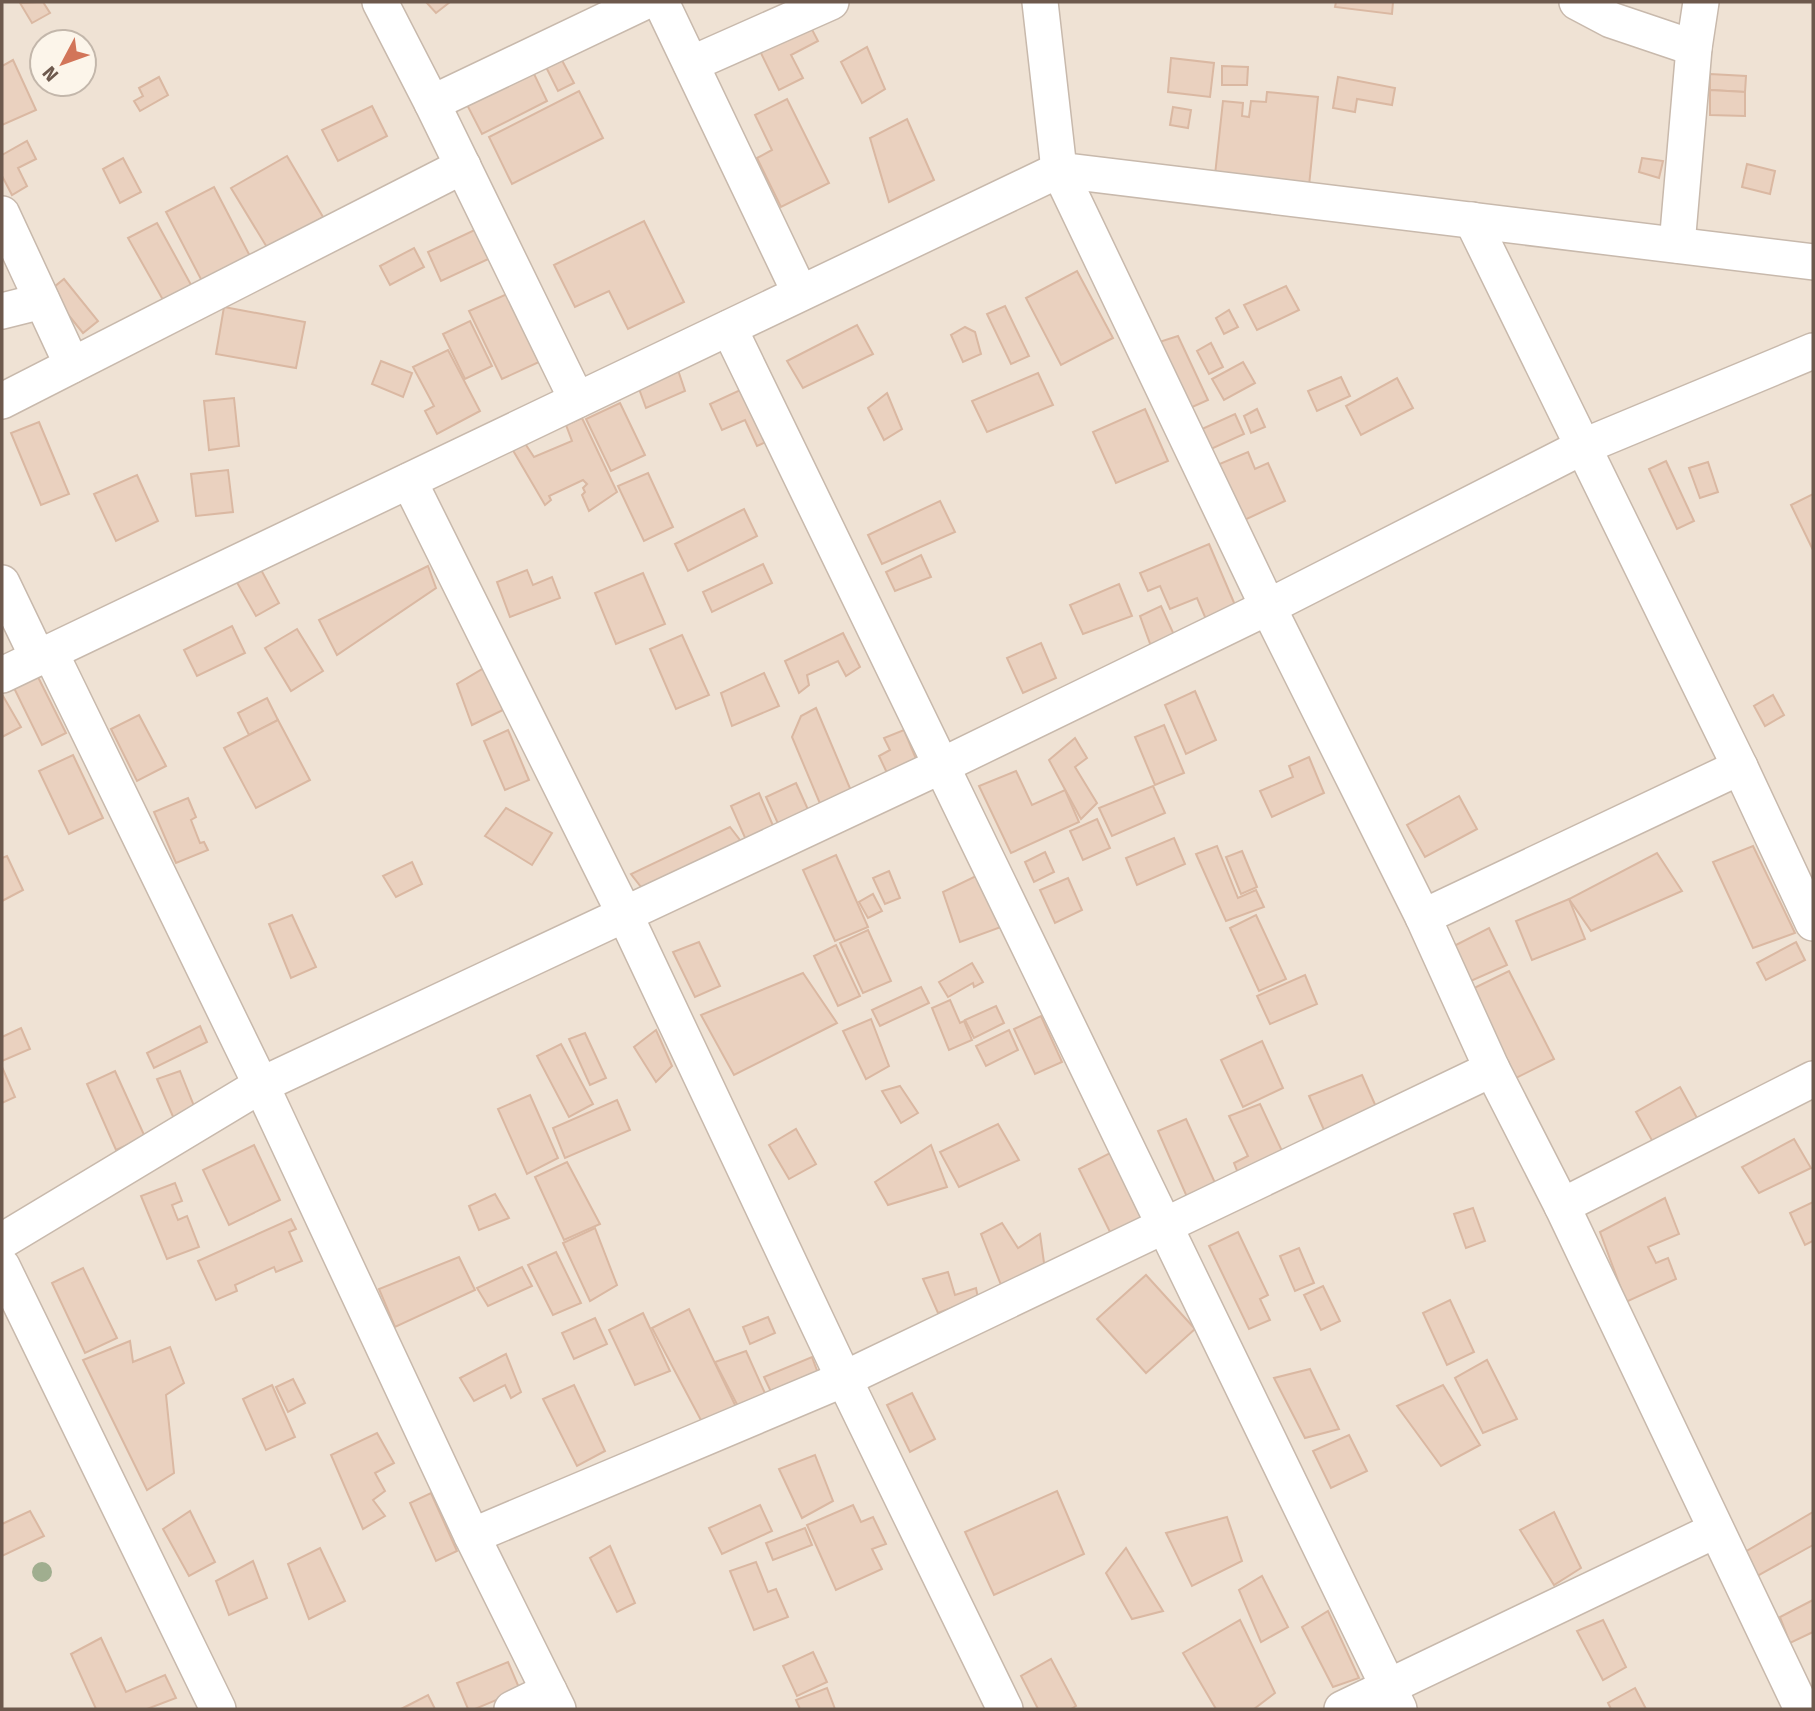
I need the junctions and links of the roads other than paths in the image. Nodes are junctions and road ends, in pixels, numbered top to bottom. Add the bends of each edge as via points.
1 (380, 2) edge
2 (644, 2) edge
3 (662, 2) edge
4 (1040, 2) edge
5 (1577, 2) edge
6 (1701, 2) edge
7 (814, 5) edge
8 (1694, 48) junction
9 (691, 64) junction
10 (432, 103) junction
11 (463, 166) junction
12 (1059, 170) junction
13 (2, 214) edge
14 (1472, 220) junction
15 (1678, 245) junction
16 (1813, 262) edge
17 (800, 293) junction
18 (42, 302) junction
19 (2, 311) edge
20 (729, 328) junction
21 (1813, 351) edge
22 (72, 365) junction
23 (577, 400) junction
24 (2, 401) edge
25 (1582, 447) junction
26 (409, 481) junction
27 (2, 583) edge
28 (1268, 607) junction
29 (44, 655) junction
30 (2, 675) edge
31 (943, 765) junction
32 (1740, 767) junction
33 (625, 915) junction
34 (1811, 915) edge
35 (1423, 917) junction
36 (1492, 1069) junction
37 (1813, 1079) edge
38 (261, 1085) junction
39 (1562, 1206) junction
40 (1164, 1226) junction
41 (2, 1241) edge
42 (2, 1266) edge
43 (844, 1379) junction
44 (1716, 1530) junction
45 (472, 1535) junction
46 (1394, 1698) edge
47 (553, 1700) edge
48 (211, 1707) edge
49 (512, 1709) edge
50 (1005, 1709) edge
51 (1342, 1709) edge
52 (1802, 1709) edge

1 - 10 street
2 - 10 street
3 - 9 street
4 - 12 street
5 - 8 street via 1611,20
6 - 8 street
7 - 9 street
8 - 15 street
9 - 17 street
10 - 11 street
11 - 22 street
11 - 23 street
12 - 14 street
12 - 17 street
12 - 28 street
13 - 18 street
14 - 15 street
14 - 25 street
15 - 16 street
17 - 20 street
18 - 19 street
18 - 22 street
20 - 23 street
20 - 31 street
21 - 25 street
22 - 24 street
23 - 26 street
25 - 28 street
25 - 32 street
26 - 29 street
26 - 33 street
27 - 29 street
28 - 31 street
28 - 35 street
29 - 30 street
29 - 38 street
31 - 33 street
31 - 40 street
32 - 34 street
32 - 35 street
33 - 38 street
33 - 43 street
35 - 36 street
36 - 39 street
36 - 40 street
37 - 39 street
38 - 41 street
38 - 45 street
39 - 44 street
40 - 43 street
40 - 46 street
42 - 48 street
43 - 45 street
43 - 50 street
44 - 46 street
44 - 52 street
45 - 47 street
46 - 51 street
47 - 49 street

